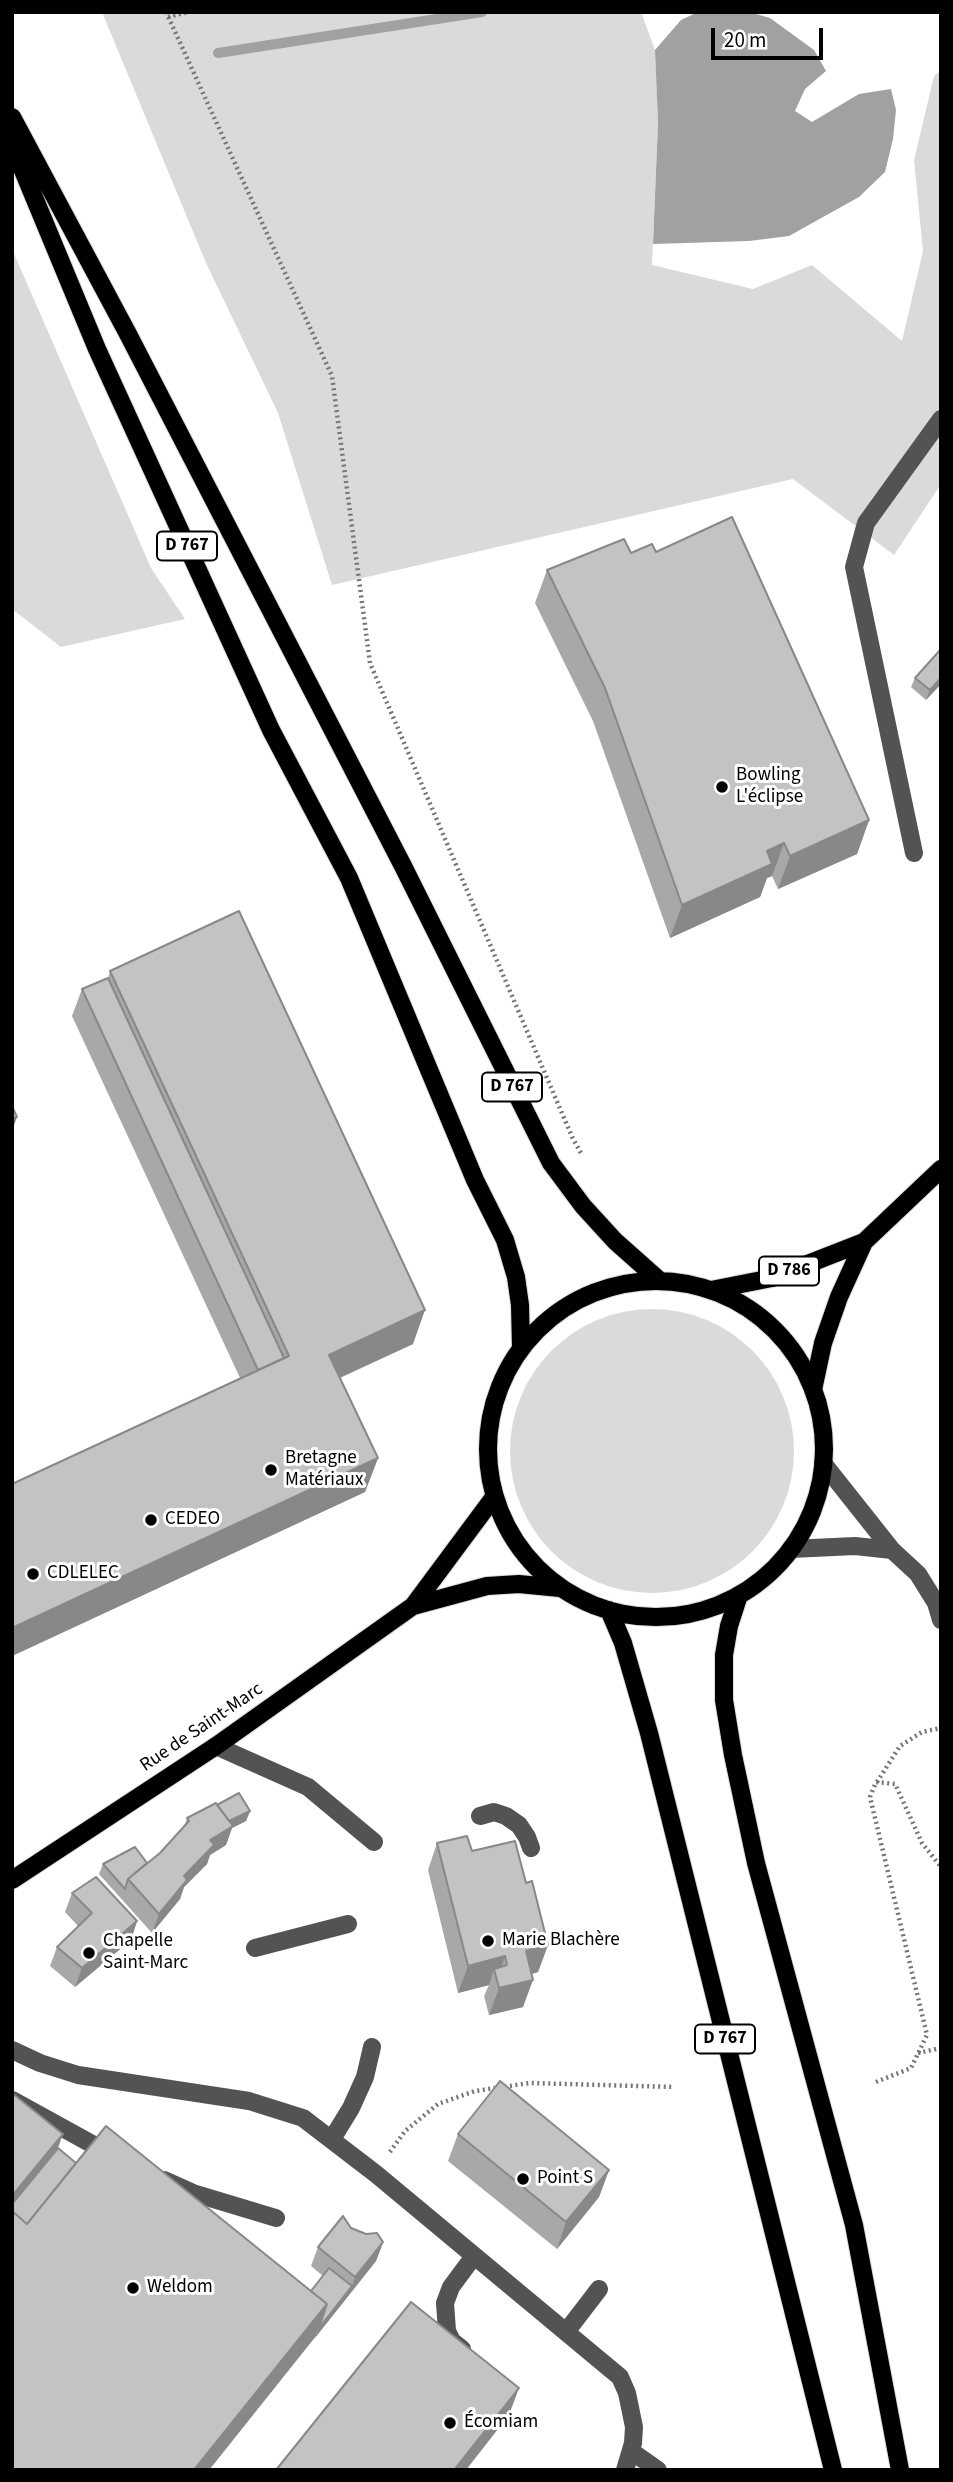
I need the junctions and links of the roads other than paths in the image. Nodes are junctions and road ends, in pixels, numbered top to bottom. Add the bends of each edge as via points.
1 (12, 117) edge
2 (12, 144) edge
3 (941, 419) edge
4 (914, 853) dead end
5 (941, 1169) edge
6 (864, 1242) junction
7 (660, 1281) junction
8 (711, 1290) junction
9 (521, 1348) junction
10 (813, 1390) junction
11 (823, 1463) junction
12 (494, 1497) junction
13 (791, 1549) junction
14 (892, 1550) junction
15 (563, 1589) junction
16 (739, 1595) junction
17 (413, 1606) junction
18 (609, 1610) junction
19 (941, 1620) edge
20 (216, 1746) junction
21 (480, 1816) dead end
22 (374, 1842) dead end
23 (531, 1848) dead end
24 (12, 1880) edge
25 (348, 1924) dead end
26 (255, 1948) dead end
27 (372, 2047) dead end
28 (12, 2050) edge
29 (12, 2100) edge
30 (332, 2139) junction
31 (128, 2164) edge
32 (150, 2174) edge
33 (276, 2218) dead end
34 (474, 2256) junction
35 (599, 2290) dead end
36 (566, 2332) junction
37 (465, 2351) edge
38 (631, 2451) junction
39 (625, 2470) edge
40 (658, 2470) edge
41 (833, 2470) edge
42 (900, 2470) edge

1 - 7 main road, D 767 via 384,829 551,1163 615,1241
2 - 9 main road, D 767 via 97,349 271,730 349,878 475,1180 505,1240 516,1277
3 - 4 street via 866,523 854,567
5 - 6 main road, D 786
6 - 8 main road, D 786 via 772,1278
6 - 10 main road, D 786 via 823,1343
7 - 8 main road
7 - 9 main road via 612,1287 582,1298 555,1315
8 - 10 main road via 755,1313 779,1335
9 - 12 main road via 498,1390 490,1419 488,1459
10 - 11 main road via 823,1434
11 - 13 main road via 816,1500
11 - 14 street
12 - 15 main road via 521,1549
12 - 17 main road, Rue de Saint-Marc
13 - 14 street via 855,1546
13 - 16 main road
14 - 19 street via 918,1574
15 - 17 main road, Rue de Saint-Marc via 487,1586
15 - 18 main road
16 - 18 main road via 685,1614 647,1616
16 - 42 main road via 724,1655 724,1700 733,1755 766,1902 854,2225
17 - 20 main road, Rue de Saint-Marc
18 - 41 main road, D 767 via 649,1733
20 - 22 street via 308,1787
20 - 24 main road, Rue de Saint-Marc
21 - 23 street via 494,1812 506,1816 519,1825
25 - 26 street
27 - 30 street via 365,2077
28 - 30 street via 78,2075 249,2101 303,2118
29 - 31 street
30 - 34 street
32 - 33 street via 193,2193
34 - 36 street
34 - 37 street via 445,2303 447,2331
35 - 36 street
36 - 38 street via 620,2377 632,2410
38 - 39 street
38 - 40 street

